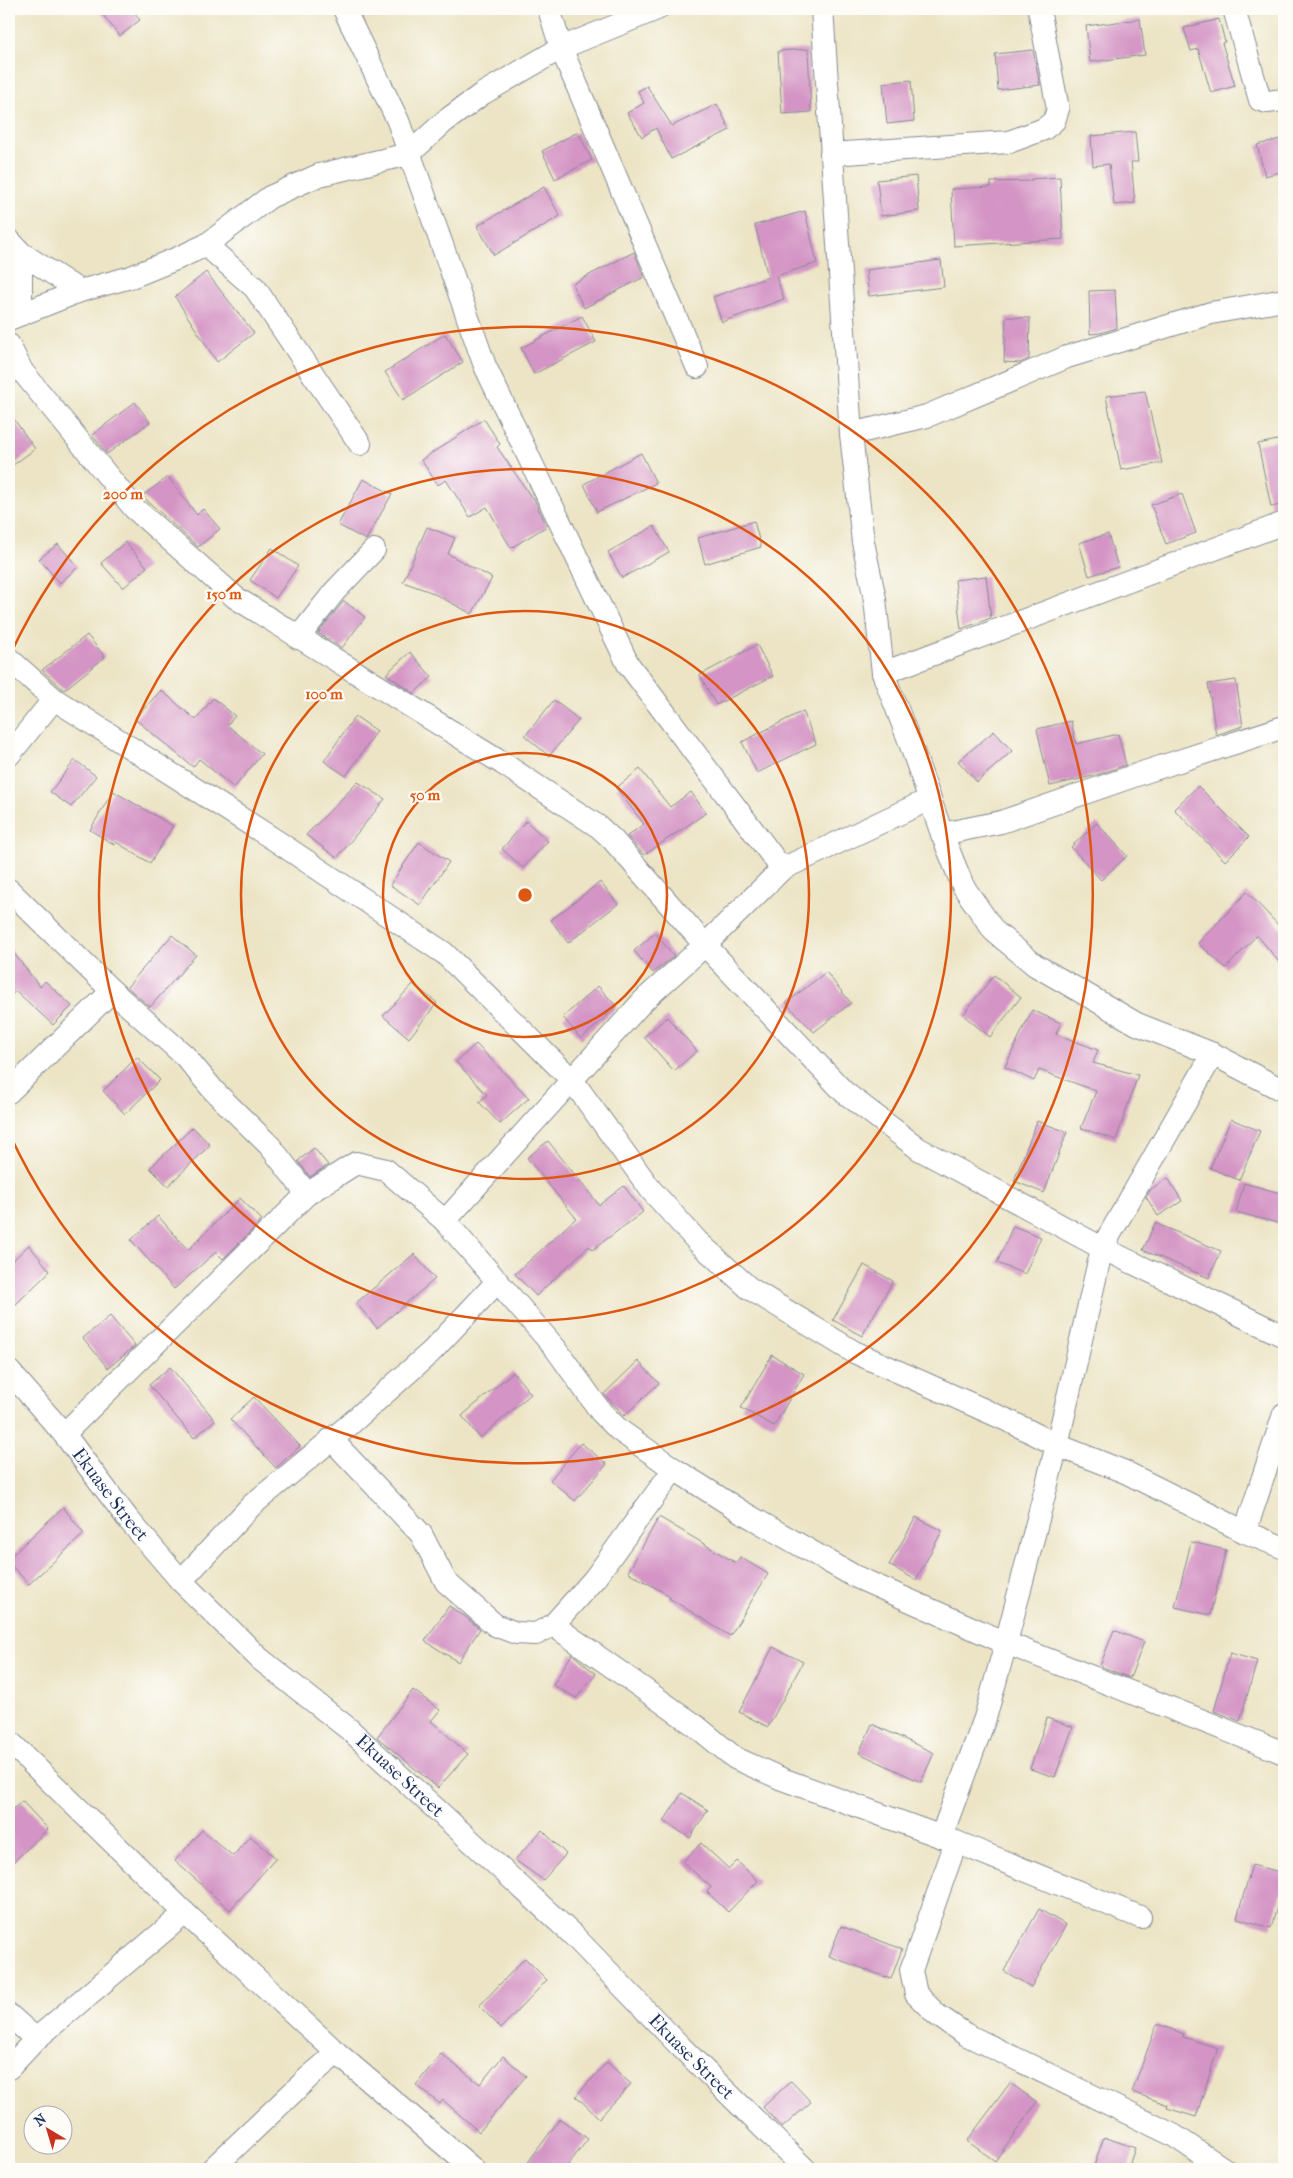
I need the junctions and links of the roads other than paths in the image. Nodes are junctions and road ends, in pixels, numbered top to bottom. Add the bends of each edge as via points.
1 (344, 9) edge
2 (549, 9) edge
3 (657, 9) edge
4 (822, 9) edge
5 (1039, 9) edge
6 (1234, 9) edge
7 (561, 48) junction
8 (1284, 100) edge
9 (398, 121) junction
10 (444, 122) junction
11 (409, 154) junction
12 (831, 154) junction
13 (206, 245) junction
14 (15, 246) edge
15 (80, 291) junction
16 (1284, 300) edge
17 (15, 316) edge
18 (9, 345) edge
19 (696, 367) dead end
20 (852, 434) junction
21 (360, 444) dead end
22 (1284, 523) edge
23 (374, 550) dead end
24 (298, 638) junction
25 (9, 659) edge
26 (883, 673) junction
27 (54, 699) junction
28 (1284, 727) edge
29 (9, 755) edge
30 (930, 799) junction
31 (942, 834) junction
32 (782, 869) junction
33 (9, 890) edge
34 (706, 945) junction
35 (112, 991) junction
36 (1213, 1054) junction
37 (572, 1080) junction
38 (1284, 1090) edge
39 (9, 1092) edge
40 (307, 1194) junction
41 (445, 1221) junction
42 (1102, 1248) junction
43 (497, 1282) junction
44 (1284, 1336) edge
45 (9, 1371) edge
46 (1284, 1414) edge
47 (64, 1434) junction
48 (331, 1439) junction
49 (1057, 1445) junction
50 (674, 1469) junction
51 (1245, 1532) junction
52 (1284, 1548) edge
53 (181, 1581) junction
54 (553, 1625) junction
55 (1006, 1643) junction
56 (9, 1740) edge
57 (1284, 1753) edge
58 (949, 1839) junction
59 (185, 1913) junction
60 (1140, 1917) dead end
61 (9, 2015) edge
62 (36, 2039) junction
63 (337, 2053) junction
64 (9, 2068) edge
65 (212, 2169) edge
66 (474, 2169) edge
67 (805, 2169) edge
68 (1224, 2169) edge

1 - 9 street
2 - 7 street
3 - 7 street
4 - 12 street
5 - 12 street via 1058,109 1054,121 1044,129 1009,142
6 - 8 street via 1260,100
7 - 10 street via 482,94
7 - 19 street
9 - 10 street
9 - 11 street
10 - 11 street
11 - 13 street via 311,178 270,197
11 - 32 street via 485,366 628,664
12 - 20 street
13 - 15 street via 131,277
13 - 21 street via 255,288
14 - 15 street
14 - 17 street
15 - 17 street
16 - 20 street via 1211,312 1067,357 926,416
18 - 24 street via 22,371 134,508 236,598
20 - 26 street via 863,542 875,599
22 - 26 street
23 - 24 street via 335,591
24 - 34 street via 326,652 599,827
25 - 27 street
26 - 30 street
27 - 29 street
27 - 37 street via 444,953
28 - 31 street via 1148,770 1001,822
30 - 31 street
30 - 32 street
31 - 36 street via 963,886 994,930 1035,965 1137,1024
32 - 34 street
33 - 35 street
34 - 37 street via 643,1001
34 - 42 street via 844,1092 919,1149
35 - 39 street
35 - 40 street via 185,1056 214,1091 270,1146
36 - 38 street
36 - 42 street
37 - 41 street
37 - 49 street via 652,1190 698,1242 749,1288 854,1352
40 - 41 street via 356,1163 369,1165 386,1170
40 - 47 street
41 - 43 street
42 - 44 street
42 - 49 street
43 - 48 street via 432,1351
43 - 50 street via 556,1349 601,1412 619,1430
45 - 47 street, Ekuase Street
46 - 51 street
47 - 53 street, Ekuase Street via 128,1519
48 - 53 street via 252,1505
48 - 54 street via 421,1534 446,1582 495,1624 516,1633 536,1634
49 - 51 street via 1125,1472
49 - 55 street
50 - 54 street via 595,1578
50 - 55 street via 854,1576
51 - 52 street
53 - 67 street, Ekuase Street via 260,1659 350,1730 572,1934
54 - 58 street via 696,1726 735,1758 782,1779
55 - 57 street
55 - 58 street
56 - 59 street
58 - 60 street
58 - 68 street via 912,1970 916,1994 937,2015 965,2034 1173,2135
59 - 62 street
59 - 63 street
61 - 62 street
62 - 64 street
63 - 65 street
63 - 66 street

